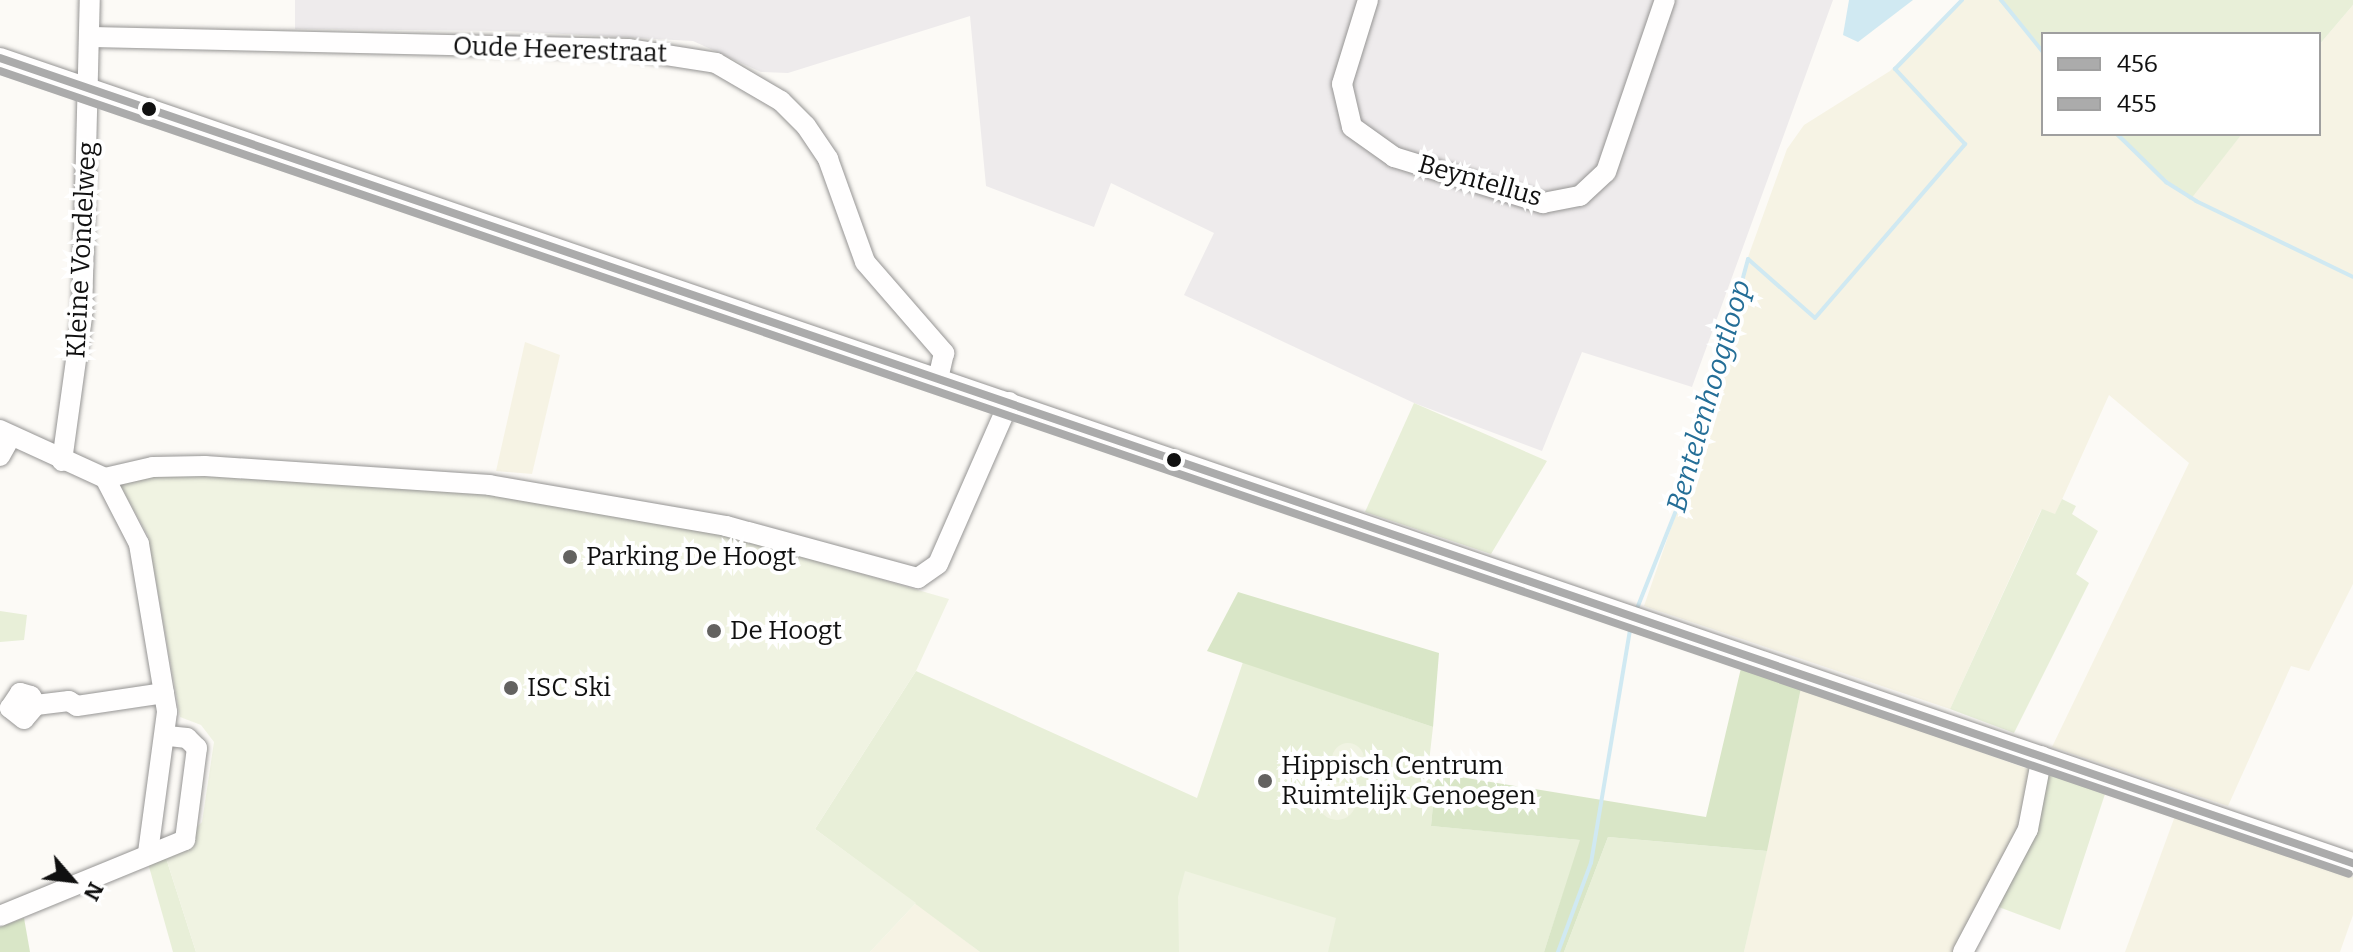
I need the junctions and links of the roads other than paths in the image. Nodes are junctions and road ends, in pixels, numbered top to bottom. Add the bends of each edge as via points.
1 (90, 0) edge
2 (1368, 0) edge
3 (1665, 0) edge
4 (92, 37) junction
5 (0, 58) edge
6 (90, 89) junction
7 (938, 378) junction
8 (1009, 402) junction
9 (5, 433) edge
10 (0, 456) edge
11 (62, 461) junction
12 (105, 478) junction
13 (164, 693) junction
14 (36, 705) dead end
15 (167, 736) junction
16 (2042, 756) junction
17 (148, 853) junction
18 (2353, 863) edge
19 (0, 916) edge
20 (1963, 952) edge

1 - 4 street, Kleine Vondelweg
2 - 3 street, Beyntellus via 1342,84 1352,127 1394,157 1543,203 1580,196 1608,168
4 - 6 street, Kleine Vondelweg
4 - 7 street, Oude Heerestraat via 628,49 716,63 781,101 806,126 828,159 865,262 944,353
5 - 6 street
6 - 7 street
6 - 11 street, Kleine Vondelweg via 82,317
7 - 8 street
8 - 12 street via 938,564 918,578 726,526 489,485 205,466 153,467
8 - 16 street
9 - 10 street
9 - 11 street
11 - 12 street
12 - 13 street via 139,544
13 - 14 street via 136,701
13 - 15 street
15 - 17 street
15 - 17 street via 187,738 197,748 185,840
16 - 18 street
16 - 20 street via 2028,829
17 - 19 street

